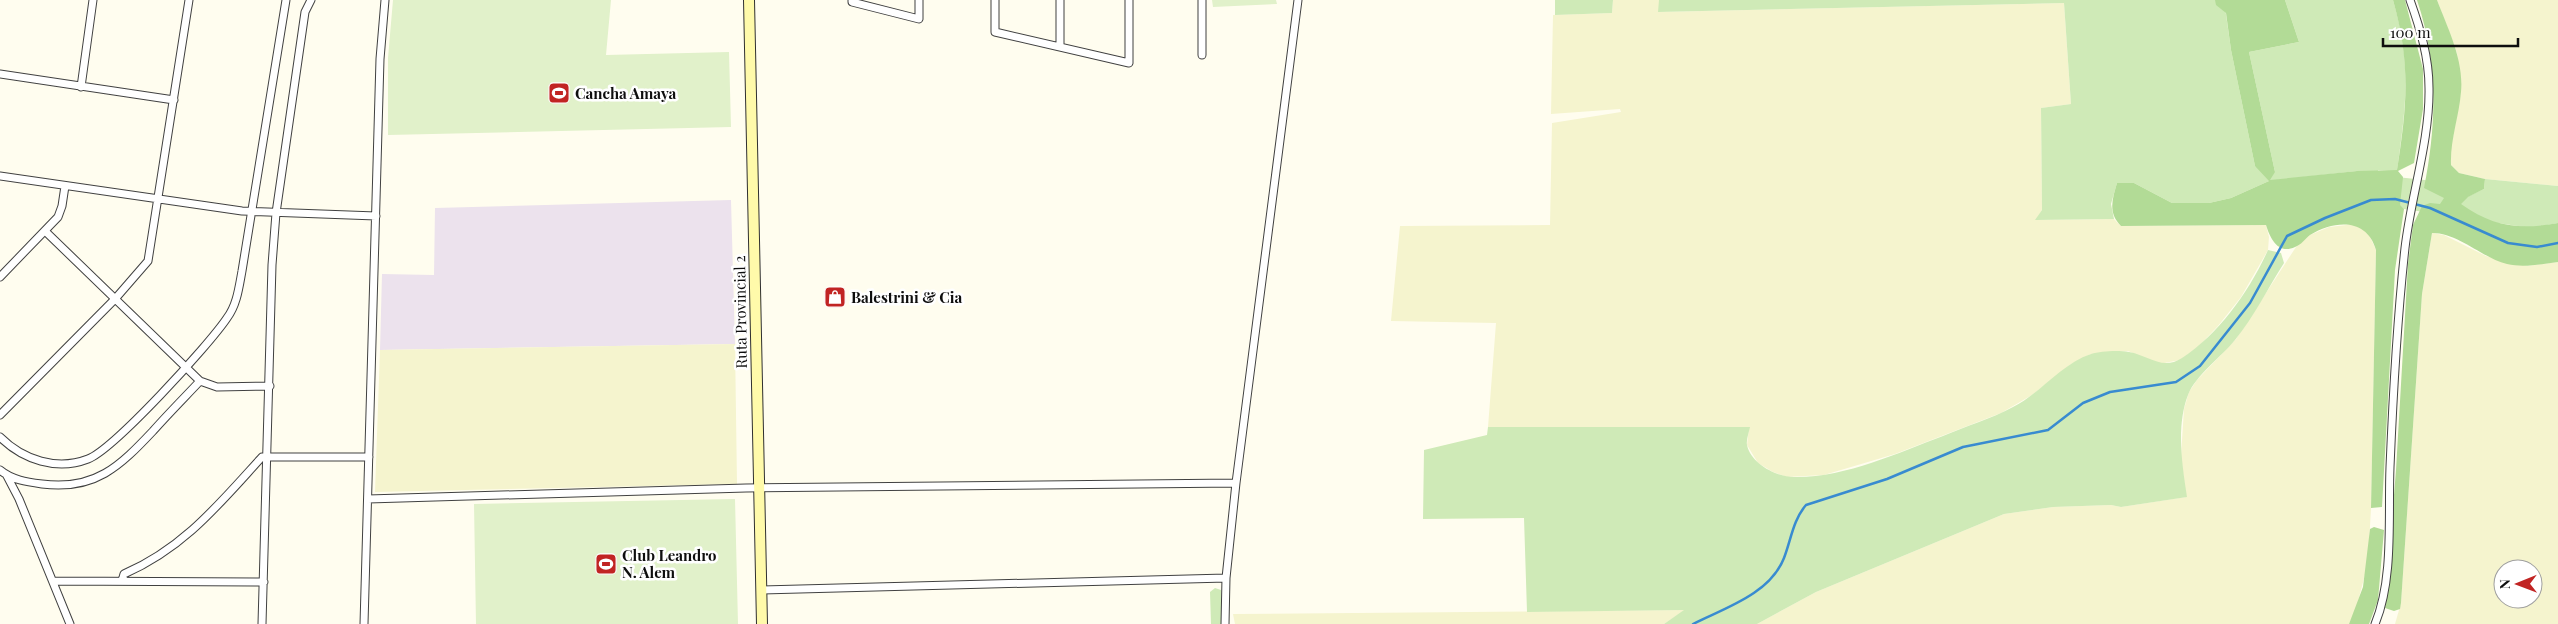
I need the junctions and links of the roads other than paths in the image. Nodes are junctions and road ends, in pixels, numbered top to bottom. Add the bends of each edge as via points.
1 (93, 0) edge
2 (189, 0) edge
3 (286, 0) edge
4 (311, 0) edge
5 (385, 0) edge
6 (749, 0) edge
7 (852, 0) edge
8 (919, 0) edge
9 (995, 0) edge
10 (1060, 0) edge
11 (1129, 0) edge
12 (1202, 0) edge
13 (1298, 0) edge
14 (2410, 0) edge
15 (1060, 47) junction
16 (1202, 55) dead end
17 (0, 74) edge
18 (81, 87) junction
19 (174, 100) junction
20 (0, 176) edge
21 (65, 186) junction
22 (160, 198) junction
23 (252, 212) junction
24 (276, 213) junction
25 (376, 216) junction
26 (45, 231) junction
27 (0, 278) edge
28 (115, 299) junction
29 (185, 367) junction
30 (200, 381) junction
31 (270, 386) junction
32 (0, 415) edge
33 (0, 438) edge
34 (268, 456) junction
35 (369, 457) junction
36 (0, 470) edge
37 (7, 476) junction
38 (1236, 483) junction
39 (759, 488) junction
40 (368, 499) junction
41 (1226, 578) junction
42 (53, 581) junction
43 (122, 581) junction
44 (264, 582) junction
45 (761, 590) junction
46 (70, 624) edge
47 (262, 624) edge
48 (364, 624) edge
49 (762, 624) edge
50 (1225, 624) edge
51 (2375, 624) edge

1 - 18 street
2 - 19 street
3 - 23 street
4 - 24 street via 305,12
5 - 25 street via 380,58
6 - 39 main road, Ruta Provincial 2
7 - 8 street via 919,19
9 - 15 street via 994,32
10 - 15 street
11 - 15 street via 1129,63
12 - 16 street
13 - 38 street
14 - 51 street via 2425,49 2430,90 2410,210 2399,314 2386,571 2381,608
17 - 18 street
18 - 19 street
19 - 22 street
20 - 21 street
21 - 22 street
21 - 26 street via 60,212
22 - 23 street
22 - 28 street via 148,261
23 - 24 street
23 - 29 street via 233,308
24 - 25 street
24 - 31 street
25 - 35 street
26 - 27 street
26 - 28 street
28 - 29 street
28 - 32 street
29 - 30 street
29 - 33 street via 112,443 88,459 60,464 40,462 21,454
30 - 31 street via 217,387
30 - 37 street via 126,459 105,475 60,485 32,483
31 - 34 street
34 - 35 street
34 - 43 street via 262,457 191,533 164,554 124,574
34 - 44 street
35 - 40 street
36 - 37 street
37 - 42 street
38 - 39 street
38 - 41 street
39 - 40 street
39 - 45 main road, Ruta Provincial 2
40 - 48 street
41 - 45 street
41 - 50 street
42 - 43 street
42 - 46 street
43 - 44 street
44 - 47 street
45 - 49 main road, Ruta Provincial 2

